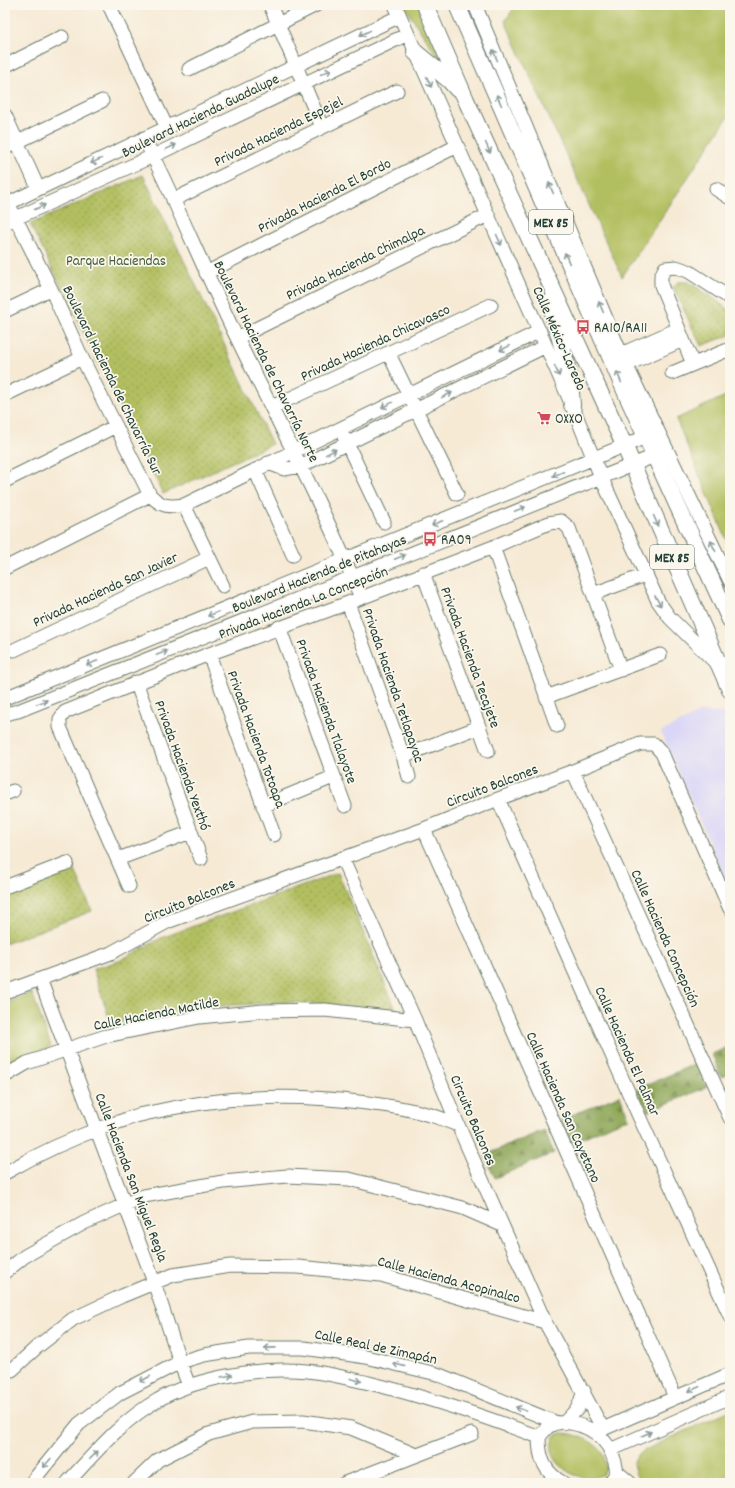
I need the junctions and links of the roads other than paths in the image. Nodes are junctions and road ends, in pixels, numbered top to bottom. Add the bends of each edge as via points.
1 (109, 5) edge
2 (270, 5) edge
3 (316, 5) edge
4 (425, 5) edge
5 (457, 5) edge
6 (475, 5) edge
7 (398, 11) edge
8 (279, 24) junction
9 (408, 34) junction
10 (62, 38) dead end
11 (415, 52) junction
12 (5, 66) edge
13 (296, 66) junction
14 (189, 68) dead end
15 (302, 83) junction
16 (397, 91) dead end
17 (466, 100) junction
18 (102, 101) dead end
19 (5, 115) edge
20 (507, 119) junction
21 (322, 127) junction
22 (167, 128) junction
23 (144, 138) junction
24 (18, 142) junction
25 (457, 146) junction
26 (5, 148) edge
27 (153, 156) junction
28 (540, 164) junction
29 (38, 188) junction
30 (716, 189) dead end
31 (730, 198) edge
32 (173, 200) junction
33 (7, 204) edge
34 (488, 215) junction
35 (10, 221) edge
36 (541, 264) junction
37 (206, 273) junction
38 (51, 289) junction
39 (730, 298) edge
40 (491, 305) dead end
41 (5, 311) edge
42 (540, 332) junction
43 (681, 335) junction
44 (237, 338) junction
45 (546, 346) junction
46 (730, 349) edge
47 (389, 354) junction
48 (82, 358) junction
49 (624, 359) junction
50 (693, 364) junction
51 (672, 373) dead end
52 (5, 395) edge
53 (408, 395) junction
54 (634, 395) junction
55 (572, 405) junction
56 (606, 405) junction
57 (272, 408) junction
58 (416, 410) junction
59 (116, 426) junction
60 (340, 428) junction
61 (652, 435) junction
62 (347, 444) junction
63 (625, 447) junction
64 (294, 450) junction
65 (661, 453) junction
66 (594, 459) junction
67 (268, 463) junction
68 (632, 464) junction
69 (302, 466) junction
70 (255, 470) junction
71 (600, 477) junction
72 (5, 481) edge
73 (457, 494) dead end
74 (673, 494) junction
75 (155, 499) junction
76 (648, 501) junction
77 (184, 505) junction
78 (384, 522) dead end
79 (493, 547) junction
80 (293, 555) dead end
81 (209, 558) junction
82 (346, 560) junction
83 (5, 568) edge
84 (424, 573) junction
85 (645, 575) junction
86 (352, 576) junction
87 (730, 581) edge
88 (223, 586) dead end
89 (593, 594) junction
90 (361, 598) junction
91 (348, 603) junction
92 (730, 620) edge
93 (279, 627) junction
94 (14, 650) dead end
95 (209, 654) junction
96 (660, 655) dead end
97 (719, 666) junction
98 (620, 670) junction
99 (136, 682) junction
100 (730, 690) edge
101 (546, 697) junction
102 (5, 698) edge
103 (5, 714) edge
104 (557, 726) dead end
105 (479, 728) junction
106 (488, 751) dead end
107 (403, 756) junction
108 (573, 771) junction
109 (334, 777) junction
110 (409, 777) dead end
111 (498, 799) junction
112 (263, 806) junction
113 (345, 806) dead end
114 (424, 829) junction
115 (191, 832) junction
116 (274, 835) dead end
117 (342, 858) junction
118 (118, 859) junction
119 (201, 859) dead end
120 (67, 863) dead end
121 (128, 886) dead end
122 (5, 887) edge
123 (730, 909) edge
124 (40, 979) junction
125 (5, 992) edge
126 (415, 1020) junction
127 (66, 1049) junction
128 (5, 1076) edge
129 (730, 1118) edge
130 (458, 1125) junction
131 (97, 1130) junction
132 (5, 1173) edge
133 (125, 1204) junction
134 (502, 1225) junction
135 (5, 1272) edge
136 (154, 1282) junction
137 (730, 1316) edge
138 (545, 1322) junction
139 (180, 1362) junction
140 (12, 1370) dead end
141 (730, 1374) edge
142 (189, 1386) junction
143 (584, 1391) junction
144 (675, 1397) junction
145 (730, 1397) edge
146 (561, 1423) junction
147 (599, 1431) junction
148 (472, 1434) dead end
149 (539, 1437) junction
150 (610, 1450) junction
151 (416, 1455) junction
152 (617, 1472) junction
153 (558, 1482) edge
154 (30, 1483) edge
155 (67, 1483) edge
156 (134, 1483) edge
157 (345, 1483) edge
158 (610, 1483) edge
159 (630, 1483) edge

1 - 22 street
2 - 8 street
3 - 8 street
4 - 17 main road, MEX 85
20 -> 5 main road, MEX 85
28 -> 6 street
7 - 9 street, Calle México-Laredo
7 -> 13 street, Boulevard Hacienda Guadalupe
8 - 13 street
8 - 14 street
9 - 11 street, Calle México-Laredo
15 -> 9 street, Boulevard Hacienda Guadalupe
10 - 12 street
11 - 17 main road via 450,80
11 -> 25 street, Calle México-Laredo
13 - 15 street
13 - 22 street, Boulevard Hacienda Guadalupe
15 - 21 street
27 -> 15 street, Boulevard Hacienda Guadalupe
16 - 21 street, Privada Hacienda Espejel
17 -> 36 main road, MEX 85
18 - 24 street
19 - 24 street
20 - 28 main road
54 -> 20 main road, MEX 85
21 - 32 street, Privada Hacienda Espejel
22 - 23 street, Boulevard Hacienda Guadalupe
23 - 27 street, Boulevard Hacienda de Chavarría Norte
23 -> 29 street, Boulevard Hacienda Guadalupe
24 - 26 street
24 - 29 street
25 - 34 street, Calle México-Laredo
25 - 37 street, Privada Hacienda El Bordo
27 - 32 street, Boulevard Hacienda de Chavarría Norte
35 -> 27 street, Boulevard Hacienda Guadalupe
49 -> 28 street
29 - 33 street, Boulevard Hacienda Guadalupe
30 - 31 street
32 - 37 street, Boulevard Hacienda de Chavarría Norte
33 - 35 street, Boulevard Hacienda de Chavarría Sur
34 -> 42 street, Calle México-Laredo
34 - 44 street, Privada Hacienda Chimalpa
35 - 38 street, Boulevard Hacienda de Chavarría Sur
36 - 55 main road via 568,366
36 - 56 main road, MEX 85
37 - 44 street, Boulevard Hacienda de Chavarría Norte
38 - 41 street
38 - 48 street, Boulevard Hacienda de Chavarría Sur
39 - 43 street via 688,271 676,267 664,268 661,285
40 - 47 street, Privada Hacienda Chicavasco
42 - 45 street, Calle México-Laredo
42 -> 53 street
43 - 49 street
43 - 50 street
44 - 57 street, Boulevard Hacienda de Chavarría Norte
45 -> 55 street, Calle México-Laredo
58 -> 45 street
46 - 50 street
47 - 53 street
47 - 57 street, Privada Hacienda Chicavasco
48 - 52 street
48 - 59 street, Boulevard Hacienda de Chavarría Sur
49 - 54 street
50 - 51 street
53 - 58 street
53 -> 60 street
54 - 56 main road via 620,408
54 - 61 main road, MEX 85
55 - 66 street, Calle México-Laredo
56 - 63 main road, MEX 85
57 - 64 street, Boulevard Hacienda de Chavarría Norte
58 - 62 street
58 - 73 street
59 - 72 street
59 - 75 street, Boulevard Hacienda de Chavarría Sur
60 - 62 street
60 - 64 street
61 - 63 street, Boulevard Hacienda de Pitahayas
61 - 65 main road, MEX 85
69 -> 62 street
62 - 78 street
63 - 66 street, Boulevard Hacienda de Pitahayas
63 - 68 main road, MEX 85
64 - 67 street
64 - 69 street, Boulevard Hacienda de Chavarría Norte
65 - 68 street, Boulevard Hacienda de Pitahayas
65 - 74 main road, MEX 85
87 -> 65 street
66 - 71 street, Calle México-Laredo
66 -> 82 street, Boulevard Hacienda de Pitahayas
67 - 69 street via 284,469
67 - 70 street
68 - 71 street, Boulevard Hacienda de Pitahayas
68 - 76 main road, MEX 85
69 - 82 street, Boulevard Hacienda de Chavarría Norte
70 - 77 street
70 - 80 street
71 - 85 street, Calle México-Laredo
86 -> 71 street, Boulevard Hacienda de Pitahayas
74 - 76 main road via 662,490 652,494
74 - 92 main road, MEX 85
75 - 77 street via 170,507
75 - 83 street
76 -> 97 main road, MEX 85
77 - 81 street
79 - 84 street, Privada Hacienda La Concepción
79 - 89 street, Privada Hacienda La Concepción via 549,523 561,521 569,528
79 - 101 street
81 - 88 street
81 - 94 street, Privada Hacienda San Javier
82 - 86 street, Boulevard Hacienda de Chavarría Norte
82 -> 102 street, Boulevard Hacienda de Pitahayas
84 - 90 street, Privada Hacienda La Concepción
84 - 105 street, Privada Hacienda Tecajete
85 - 89 street
85 -> 97 street, Calle México-Laredo via 670,618
86 - 90 street, Boulevard Hacienda de Chavarría Norte
103 -> 86 street, Boulevard Hacienda de Pitahayas via 18,711
89 - 98 street
90 - 91 street, Privada Hacienda La Concepción
91 - 93 street, Privada Hacienda La Concepción
91 - 107 street, Privada Hacienda Tetlapayac
93 - 95 street, Privada Hacienda La Concepción
93 - 109 street, Privada Hacienda Tlalayote
95 - 99 street, Privada Hacienda La Concepción
95 - 112 street, Privada Hacienda Totoapa
96 - 98 street
97 - 100 main road, MEX 85
98 - 101 street
99 - 115 street, Privada Hacienda Yexthó
99 - 118 street, Privada Hacienda La Concepción via 65,712 60,719 60,727
101 - 104 street
105 - 106 street, Privada Hacienda Tecajete
105 - 107 street
107 - 110 street, Privada Hacienda Tetlapayac
108 - 111 street, Circuito Balcones
108 - 123 street, Circuito Balcones via 640,744 654,744 662,754
108 - 129 street, Calle Hacienda Concepción
109 - 112 street
109 - 113 street, Privada Hacienda Tlalayote
111 - 114 street, Circuito Balcones
111 - 137 street, Calle Hacienda El Palmar
112 - 116 street, Privada Hacienda Totoapa
114 - 117 street, Circuito Balcones
114 - 144 street, Calle Hacienda San Cayetano
115 - 118 street
115 - 119 street, Privada Hacienda Yexthó
117 - 124 street, Circuito Balcones via 167,922 111,953
117 - 126 street, Circuito Balcones
118 - 121 street
120 - 122 street
124 - 125 street, Circuito Balcones
124 - 127 street, Calle Hacienda San Miguel Regla
126 - 127 street, Calle Hacienda Matilde via 325,1010 263,1011 199,1017 106,1036
126 - 130 street, Circuito Balcones
127 - 128 street, Calle Hacienda Matilde via 27,1063
127 - 131 street, Calle Hacienda San Miguel Regla
130 - 131 street via 398,1107 340,1099 285,1097 216,1100 143,1114
130 - 134 street, Circuito Balcones
131 - 132 street via 29,1159
131 - 133 street, Calle Hacienda San Miguel Regla
133 - 134 street via 144,1196 224,1182 287,1176 348,1179 464,1208
133 - 135 street via 84,1223 25,1256
133 - 136 street, Calle Hacienda San Miguel Regla
134 - 138 street, Circuito Balcones
136 - 138 street, Calle Hacienda Acopinalco via 173,1275 230,1266 298,1267 381,1275
136 - 139 street, Calle Hacienda San Miguel Regla
136 - 140 street, Calle Hacienda Acopinalco via 73,1319
138 - 143 street, Circuito Balcones
139 - 142 street, Calle Hacienda San Miguel Regla
146 -> 139 street, Calle Real de Zimapán via 438,1374 366,1357 304,1348 249,1348 204,1355
139 -> 154 street, Calle Real de Zimapán via 120,1393 79,1424
141 -> 144 street
142 -> 149 street via 222,1377 258,1372 289,1370 335,1375 409,1393
155 -> 142 street via 127,1420 158,1399
143 - 146 street via 578,1408
143 - 147 street, Circuito Balcones
144 - 147 street
150 -> 145 street
146 - 147 street, Calle Real de Zimapán via 578,1424
146 - 149 street via 548,1427
147 - 150 street via 599,1435
148 - 151 street
149 - 153 street via 539,1452 546,1468
150 - 152 street via 615,1458
151 - 156 street via 351,1428 303,1421 252,1422 209,1434 158,1460
151 - 157 street
152 - 158 street
152 - 159 street

